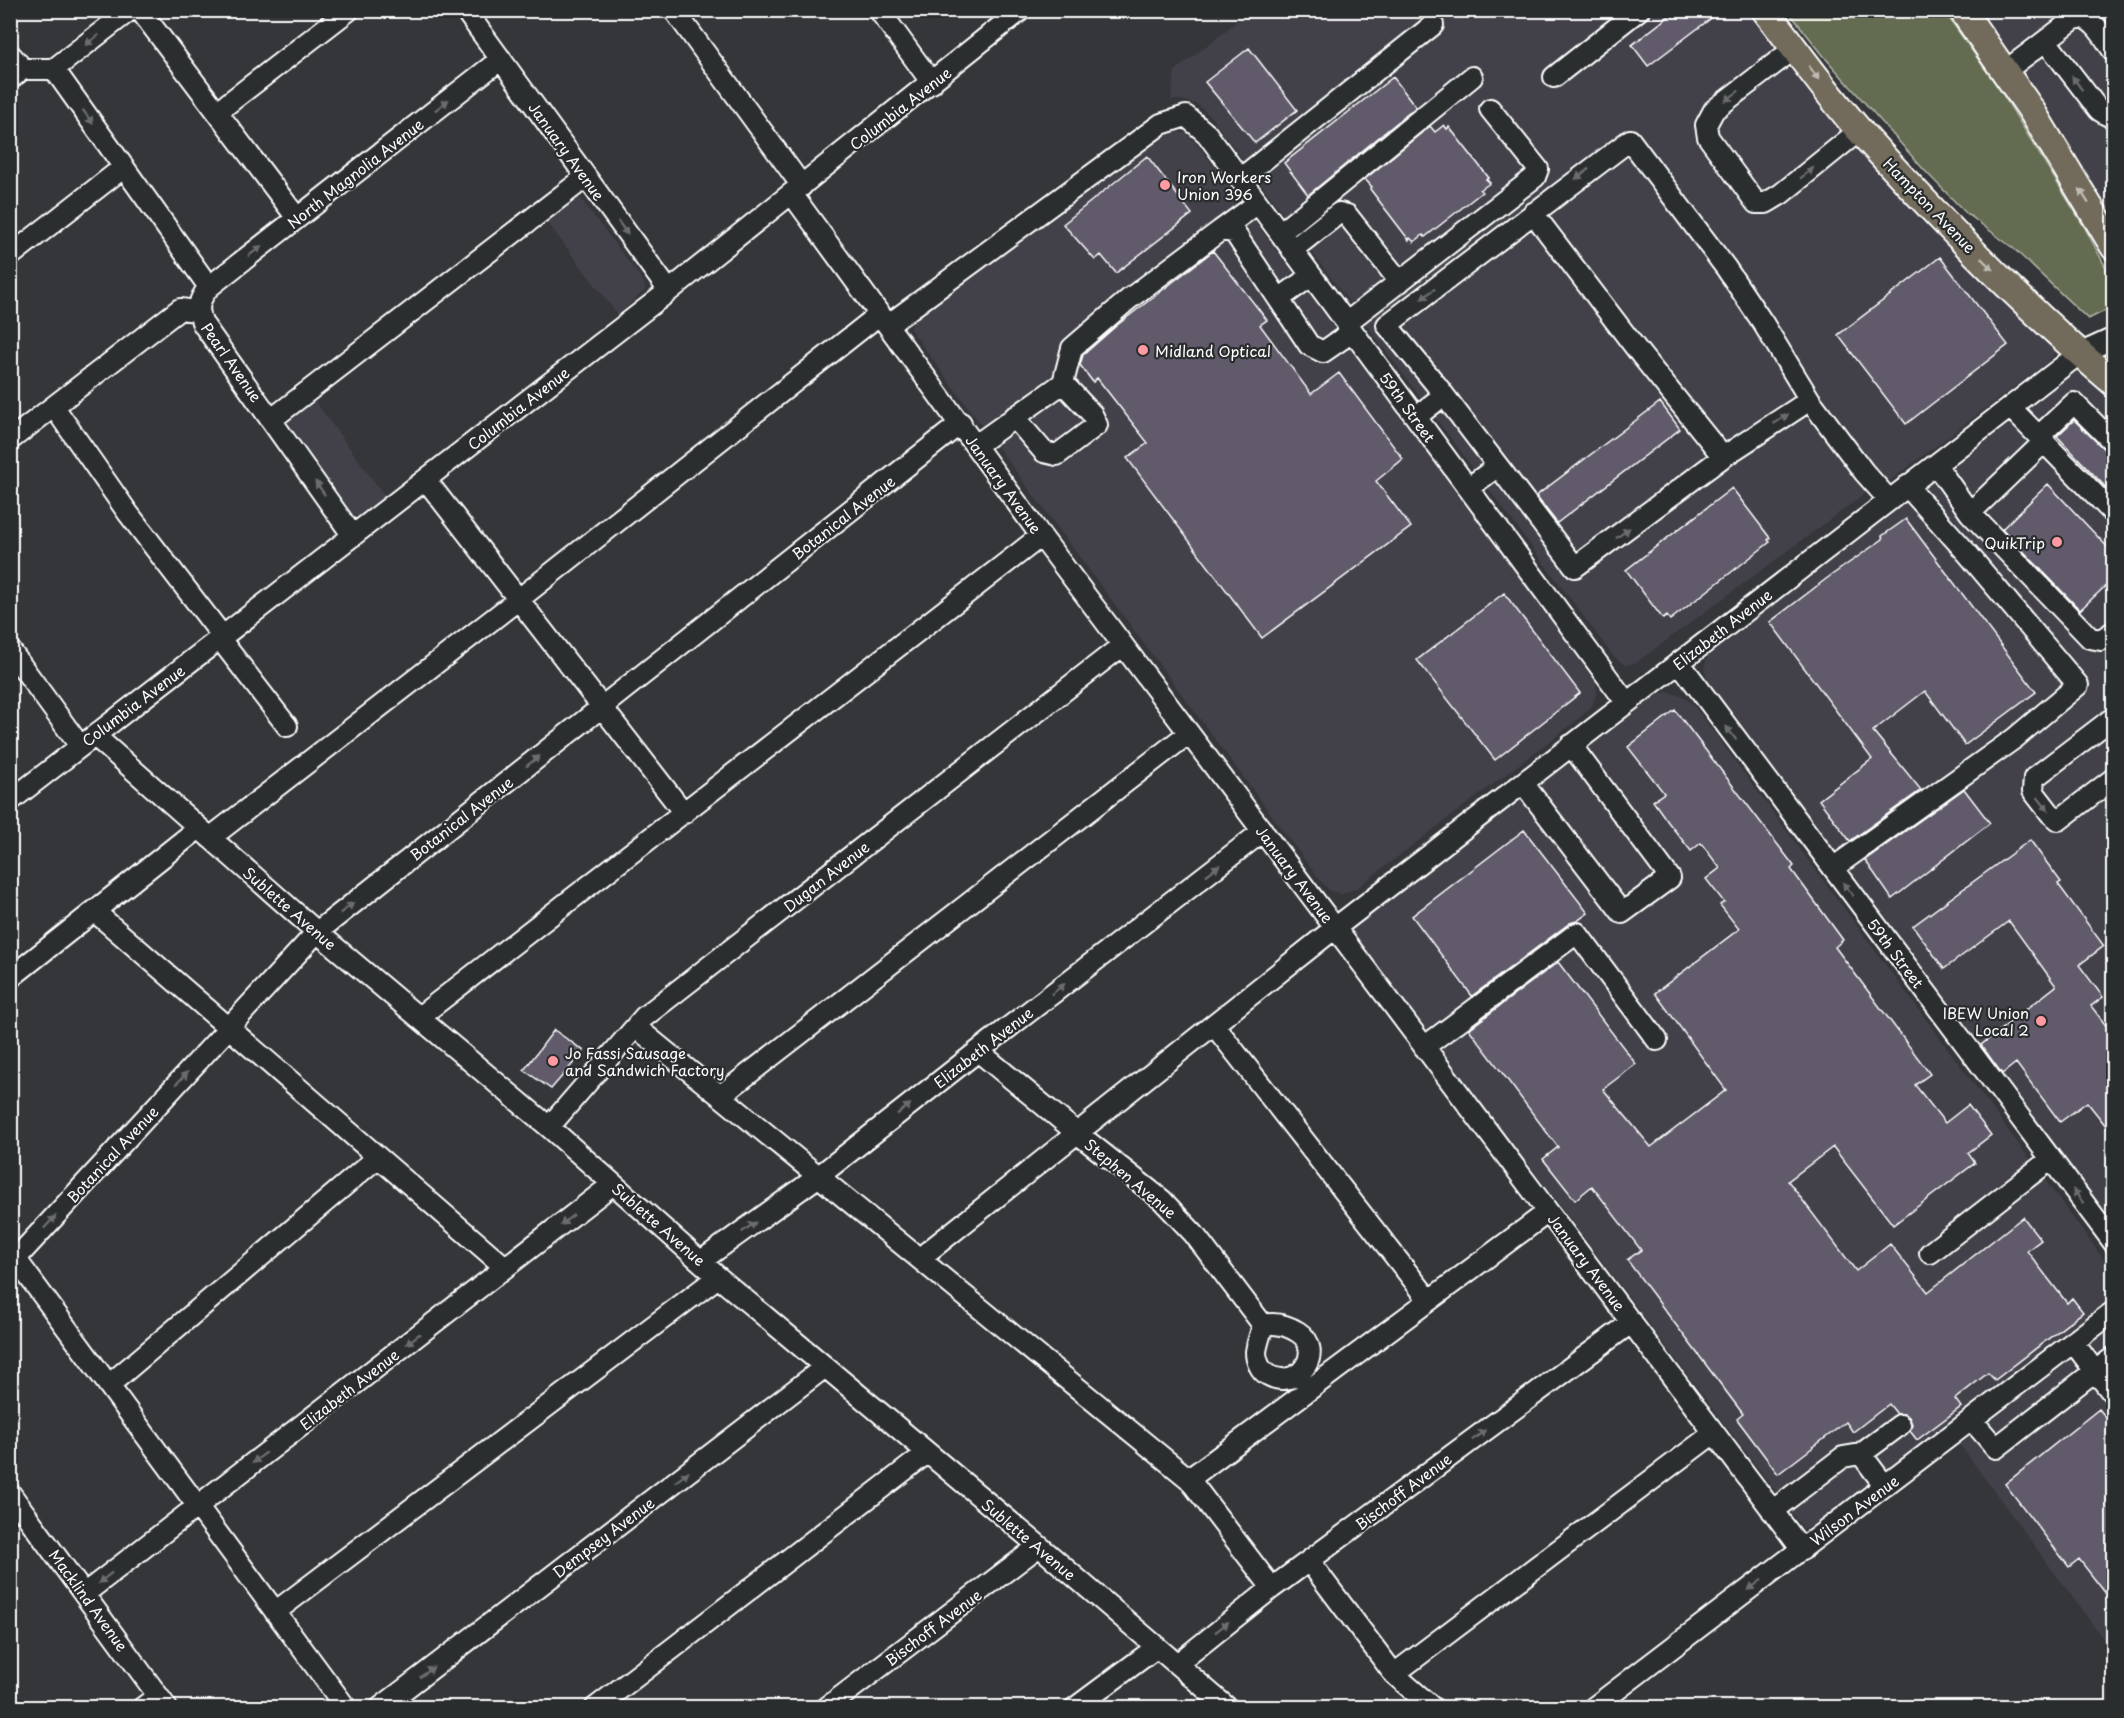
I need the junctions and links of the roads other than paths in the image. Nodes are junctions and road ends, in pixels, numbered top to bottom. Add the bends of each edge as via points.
1 (130, 10) edge
2 (140, 10) edge
3 (349, 10) edge
4 (465, 10) edge
5 (674, 10) edge
6 (879, 10) edge
7 (1021, 10) edge
8 (1639, 10) edge
9 (1765, 10) edge
10 (1962, 10) edge
11 (1433, 25) dead end
12 (2046, 41) junction
13 (1795, 48) junction
14 (2114, 52) edge
15 (501, 59) junction
16 (15, 67) edge
17 (54, 69) junction
18 (2004, 72) junction
19 (1472, 77) dead end
20 (1554, 77) dead end
21 (932, 83) junction
22 (1490, 109) dead end
23 (2114, 111) edge
24 (217, 112) junction
25 (1860, 130) junction
26 (124, 166) junction
27 (586, 177) junction
28 (1240, 179) junction
29 (797, 190) junction
30 (1258, 203) junction
31 (1533, 213) junction
32 (297, 218) junction
33 (1221, 230) junction
34 (1280, 233) junction
35 (2114, 246) edge
36 (1292, 250) junction
37 (10, 256) edge
38 (1311, 276) junction
39 (1400, 282) junction
40 (209, 287) junction
41 (669, 291) junction
42 (1279, 298) junction
43 (197, 311) junction
44 (884, 319) junction
45 (1349, 327) junction
46 (2114, 338) edge
47 (2079, 354) junction
48 (1063, 383) junction
49 (2114, 383) edge
50 (1444, 395) junction
51 (1810, 400) junction
52 (54, 407) junction
53 (2010, 407) junction
54 (1014, 417) junction
55 (1416, 417) junction
56 (273, 419) junction
57 (961, 423) junction
58 (2042, 439) junction
59 (10, 440) edge
60 (2114, 443) edge
61 (976, 445) junction
62 (1723, 458) junction
63 (1936, 465) junction
64 (1498, 466) junction
65 (426, 480) junction
66 (1907, 486) junction
67 (1468, 488) junction
68 (1889, 500) junction
69 (1970, 513) junction
70 (2114, 514) edge
71 (353, 536) junction
72 (1041, 536) junction
73 (519, 599) junction
74 (2114, 631) edge
75 (222, 638) junction
76 (1123, 645) junction
77 (10, 650) edge
78 (1679, 662) junction
79 (1626, 702) junction
80 (602, 707) junction
81 (2114, 717) edge
82 (287, 726) dead end
83 (1189, 733) junction
84 (87, 741) junction
85 (1571, 745) junction
86 (2114, 777) edge
87 (1523, 783) junction
88 (2114, 787) edge
89 (10, 801) edge
90 (684, 813) junction
91 (2066, 815) junction
92 (1263, 831) junction
93 (205, 833) junction
94 (1833, 868) junction
95 (94, 911) junction
96 (1335, 928) junction
97 (316, 932) junction
98 (10, 978) edge
99 (419, 1017) junction
100 (1214, 1025) junction
101 (228, 1028) junction
102 (637, 1028) junction
103 (1658, 1040) dead end
104 (1424, 1047) junction
105 (978, 1051) junction
106 (720, 1096) junction
107 (549, 1127) junction
108 (1077, 1133) junction
109 (378, 1157) junction
110 (2051, 1159) junction
111 (819, 1176) junction
112 (614, 1184) junction
113 (1548, 1212) junction
114 (2114, 1243) edge
115 (1930, 1253) dead end
116 (12, 1258) edge
117 (920, 1258) junction
118 (701, 1261) junction
119 (506, 1267) junction
120 (718, 1277) junction
121 (1429, 1300) junction
122 (2114, 1311) edge
123 (1632, 1322) junction
124 (1263, 1325) dead end
125 (2073, 1342) junction
126 (2114, 1357) edge
127 (825, 1367) junction
128 (2095, 1371) junction
129 (109, 1386) junction
130 (2114, 1395) edge
131 (1972, 1420) junction
132 (1900, 1425) dead end
133 (1714, 1433) junction
134 (927, 1453) junction
135 (1862, 1454) junction
136 (1189, 1479) junction
137 (1886, 1486) junction
138 (10, 1492) edge
139 (197, 1506) junction
140 (1772, 1510) junction
141 (1039, 1546) junction
142 (1802, 1550) junction
143 (1309, 1561) junction
144 (1272, 1588) junction
145 (84, 1594) junction
146 (275, 1612) junction
147 (1157, 1647) junction
148 (1177, 1664) junction
149 (1394, 1674) junction
150 (162, 1702) edge
151 (839, 1704) edge
152 (142, 1707) edge
153 (346, 1707) edge
154 (380, 1707) edge
155 (595, 1707) edge
156 (1075, 1707) edge
157 (1228, 1707) edge
158 (1433, 1707) edge
159 (1593, 1707) edge

1 -> 17 street
2 - 24 street
3 - 24 street
4 - 15 street, January Avenue
5 - 29 street, January Avenue
6 - 21 street
7 - 21 street, Columbia Avenue
8 - 20 street
9 - 13 main road, Hampton Avenue
10 - 18 main road
11 - 28 street
12 - 14 street via 2078,16 2088,18
12 - 18 street
23 -> 12 street via 2107,114 2099,110
13 -> 25 main road, Hampton Avenue
13 -> 25 street via 1714,110 1706,125 1708,137 1756,203 1766,203 1781,194
15 - 27 street, January Avenue
32 -> 15 street, North Magnolia Avenue
16 - 17 street
17 -> 26 street
35 -> 18 main road
19 - 34 street
21 - 29 street, Columbia Avenue
22 - 39 street via 1538,169 1534,177
24 - 32 street
25 -> 47 main road, Hampton Avenue via 1948,226
26 - 37 street
26 - 40 street
27 -> 41 street, January Avenue
27 - 56 street
28 - 30 street, 59th Street
28 - 44 street, 59th Street via 1207,134 1186,116 1161,123
29 - 41 street, Columbia Avenue
29 - 44 street, January Avenue
30 - 33 street
30 - 34 street, 59th Street
31 -> 50 street via 1387,325
51 -> 31 street via 1726,268 1630,140
31 - 62 street
40 -> 32 street, North Magnolia Avenue
33 - 42 street via 1234,232
33 - 48 street via 1072,348
34 - 36 street, 59th Street
36 - 38 street, 59th Street
36 - 39 street via 1339,213 1347,215
38 - 42 street
38 - 45 street, 59th Street
39 - 45 street
40 - 43 street, Pearl Avenue via 201,296
41 - 65 street, Columbia Avenue
42 - 45 street via 1309,345 1323,352
43 - 52 street via 180,309
43 - 56 street, Pearl Avenue
44 - 57 street, January Avenue
44 - 73 street
45 - 55 street, 59th Street
46 - 47 street, Elizabeth Avenue
47 - 49 main road, Hampton Avenue
47 - 53 street, Elizabeth Avenue
48 - 54 street
48 - 54 street via 1092,414 1097,425 1057,455 1044,452
50 - 55 street
50 - 64 street
62 -> 51 street
51 - 68 street
52 - 59 street
52 - 75 street
53 - 58 street
53 - 63 street, Elizabeth Avenue
54 - 61 street
55 - 67 street, 59th Street
71 -> 56 street, Pearl Avenue
57 - 61 street, January Avenue
57 - 80 street, Botanical Avenue
58 - 60 street via 2074,404
58 - 69 street
58 - 70 street
61 - 72 street, January Avenue
64 -> 62 street via 1575,567
63 - 66 street, Elizabeth Avenue
63 - 69 street
64 - 67 street
65 - 71 street, Columbia Avenue
65 - 73 street
66 - 68 street, Elizabeth Avenue
66 - 94 street via 2078,685 2015,738
67 - 79 street, 59th Street
68 - 78 street, Elizabeth Avenue
69 - 74 street via 2090,638 2102,640
71 - 75 street, Columbia Avenue
72 - 76 street, January Avenue
72 - 90 street
73 - 80 street
73 - 93 street
75 - 82 street
75 - 84 street, Columbia Avenue
76 - 83 street, January Avenue
76 - 102 street, Dugan Avenue via 645,1017
77 - 84 street, Sublette Avenue
78 - 79 street, Elizabeth Avenue
94 -> 78 street, 59th Street
79 - 85 street, Elizabeth Avenue
80 - 90 street
97 -> 80 street, Botanical Avenue
81 -> 91 street via 2034,778 2033,791 2050,813 2059,820
83 - 92 street, January Avenue
83 - 106 street
84 - 89 street, Columbia Avenue
84 - 93 street, Sublette Avenue
85 - 87 street, Elizabeth Avenue
85 - 87 street via 1670,878 1622,913
86 - 91 street
87 - 96 street, Elizabeth Avenue
88 - 91 street via 2112,794 2090,811
90 - 99 street
92 - 96 street, January Avenue
105 -> 92 street, Elizabeth Avenue
93 - 95 street
93 - 97 street, Sublette Avenue
110 -> 94 street, 59th Street
95 - 98 street
95 - 101 street
96 - 100 street, Elizabeth Avenue
96 - 104 street, January Avenue
97 - 99 street, Sublette Avenue
97 - 101 street, Botanical Avenue
99 - 107 street, Sublette Avenue
100 - 108 street, Elizabeth Avenue
100 - 121 street
101 - 109 street
116 -> 101 street, Botanical Avenue
102 - 106 street
102 - 107 street, Dugan Avenue
103 - 104 street via 1577,933
104 - 113 street, January Avenue
105 - 108 street, Stephen Avenue
111 -> 105 street, Elizabeth Avenue
106 - 111 street
107 - 112 street, Sublette Avenue
108 - 117 street, Elizabeth Avenue
108 - 124 street, Stephen Avenue via 1162,1200 1194,1234
109 - 119 street
109 - 129 street
114 -> 110 street, 59th Street
110 - 115 street
111 - 117 street
118 -> 111 street, Elizabeth Avenue
112 - 118 street, Sublette Avenue
112 -> 119 street, Elizabeth Avenue
113 - 121 street
113 - 123 street, January Avenue
116 - 129 street
117 - 136 street
118 - 120 street, Sublette Avenue
119 -> 139 street, Elizabeth Avenue
120 - 127 street, Sublette Avenue
120 - 146 street
121 - 136 street
122 - 125 street, Wilson Avenue
123 - 133 street, January Avenue
143 -> 123 street, Bischoff Avenue
125 - 128 street
125 - 131 street, Wilson Avenue
126 - 128 street
127 - 134 street, Sublette Avenue
154 -> 127 street, Dempsey Avenue
128 - 130 street
128 - 131 street via 1996,1448
129 - 139 street
131 - 137 street, Wilson Avenue
132 - 135 street
133 - 140 street, January Avenue
133 - 149 street
134 - 141 street, Sublette Avenue
134 - 155 street
135 - 137 street
135 - 140 street via 1843,1457
136 - 144 street
137 - 142 street, Wilson Avenue
138 - 145 street, Macklind Avenue
139 -> 145 street, Elizabeth Avenue
139 - 146 street
140 - 142 street, January Avenue
141 - 147 street, Sublette Avenue
141 - 151 street, Bischoff Avenue
142 -> 159 street, Wilson Avenue
143 - 144 street, Bischoff Avenue
143 - 149 street
148 -> 144 street, Bischoff Avenue
145 - 150 street, Macklind Avenue
146 - 153 street
147 - 148 street, Sublette Avenue
147 - 156 street
148 - 157 street, Sublette Avenue
149 - 158 street
150 - 152 street

